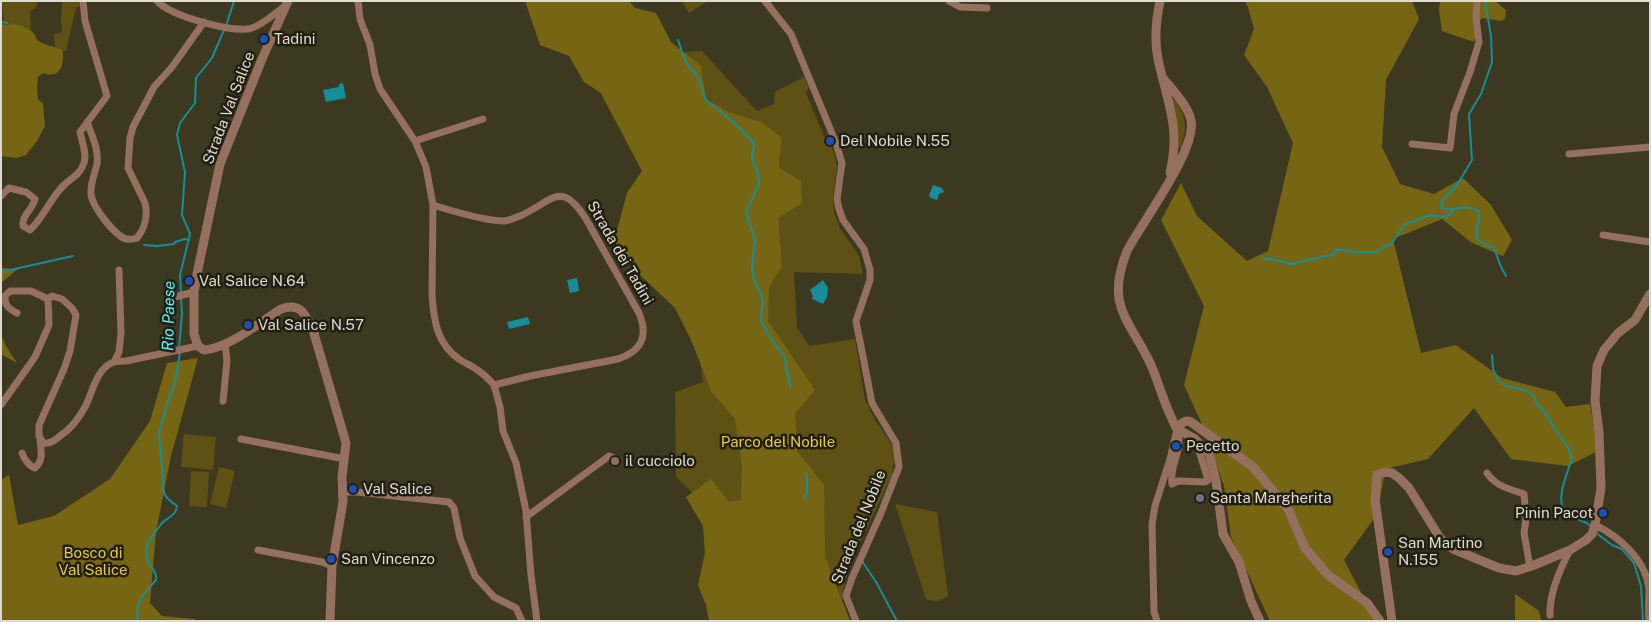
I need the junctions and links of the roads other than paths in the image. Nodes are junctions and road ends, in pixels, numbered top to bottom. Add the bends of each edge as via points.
1 (83, 1) edge
2 (158, 1) edge
3 (358, 1) edge
4 (765, 1) edge
5 (949, 1) edge
6 (1160, 1) edge
7 (1477, 1) edge
8 (286, 4) edge
9 (987, 8) dead end
10 (204, 22) junction
11 (1163, 78) junction
12 (483, 119) dead end
13 (87, 122) junction
14 (415, 141) junction
15 (1412, 144) dead end
16 (1650, 147) edge
17 (1568, 154) dead end
18 (1167, 183) junction
19 (1, 196) edge
20 (433, 205) junction
21 (1603, 235) dead end
22 (1650, 242) edge
23 (119, 270) dead end
24 (194, 292) junction
25 (1650, 294) edge
26 (177, 296) dead end
27 (48, 299) junction
28 (17, 313) dead end
29 (225, 344) junction
30 (198, 346) junction
31 (114, 362) junction
32 (494, 385) junction
33 (223, 401) dead end
34 (1, 405) edge
35 (1177, 429) junction
36 (241, 439) dead end
37 (1195, 439) junction
38 (40, 440) junction
39 (22, 453) dead end
40 (614, 458) dead end
41 (345, 459) junction
42 (1487, 473) dead end
43 (344, 492) junction
44 (526, 517) junction
45 (1593, 529) junction
46 (258, 550) dead end
47 (1570, 550) junction
48 (332, 566) junction
49 (1530, 567) junction
50 (1550, 615) dead end
51 (330, 621) edge
52 (522, 621) edge
53 (537, 621) edge
54 (856, 621) edge
55 (1157, 621) edge
56 (1260, 621) edge
57 (1380, 621) edge
58 (1392, 621) edge
59 (1649, 621) edge

1 - 13 street via 85,21 107,96
2 - 10 street via 169,10
3 - 14 street via 380,89
4 - 54 street, Strada del Nobile via 791,34 842,163 837,199 839,209 864,249 870,270 870,280 856,321 872,403 896,443 899,467 846,596
5 - 9 street via 960,7
6 - 11 street via 1156,39
7 - 15 street via 1479,42 1454,114 1450,148
8 - 10 street via 251,29 232,30
8 - 24 street, Strada Val Salice via 220,164
10 - 13 street via 154,87 133,127 128,168 146,208 144,227 137,238 124,238 94,204 91,187 97,154
11 - 18 street via 1175,135
11 - 18 street via 1191,120 1185,150
12 - 14 street
13 - 19 street via 80,132 85,157 80,172 64,185 30,230 23,226 23,220 35,199 26,192 9,188
14 - 20 street via 426,167
16 - 17 street
18 - 35 street via 1127,251 1122,263 1118,297 1124,316 1152,366
20 - 32 street via 432,296 440,338 449,351
20 - 32 street, Strada dei Tadini via 506,220 558,195 566,196 586,219 643,323 641,342 628,356
21 - 22 street
23 - 31 street via 121,334
24 - 26 street
24 - 30 street, Strada Val Salice via 194,334
25 - 45 street via 1635,320 1604,350 1597,366 1601,488
27 - 28 street via 31,291 10,291 4,300 10,310
27 - 34 street via 49,325 35,357
27 - 38 street via 52,296 62,300 76,315 64,369 39,425
29 - 30 street via 204,350
29 - 33 street via 227,361
29 - 41 street via 281,309 290,306 300,309 313,330 330,383 346,443
30 - 31 street
31 - 38 street via 98,377 76,422 52,442 46,444
32 - 44 street via 503,431 516,463
35 - 37 street
35 - 37 street via 1180,439 1172,484 1208,480
35 - 55 street via 1152,524 1154,612
35 - 57 street via 1188,420 1253,466 1288,509 1305,548 1328,575 1368,603
36 - 41 street
37 - 56 street via 1209,454 1223,534 1239,562
38 - 39 street via 42,458 35,468
40 - 44 street via 609,456
41 - 43 street
42 - 49 street via 1497,484 1524,494 1524,532
43 - 48 street
43 - 52 street via 449,502 454,508 460,538 475,576 494,597 516,608
44 - 53 street
45 - 47 street via 1586,540
45 - 59 street via 1606,530 1636,557 1646,573
46 - 48 street
47 - 49 street
47 - 50 street via 1554,591
48 - 51 street
49 - 58 street via 1516,571 1499,568 1453,549 1440,538 1409,488 1399,478 1385,472 1377,475 1374,499

